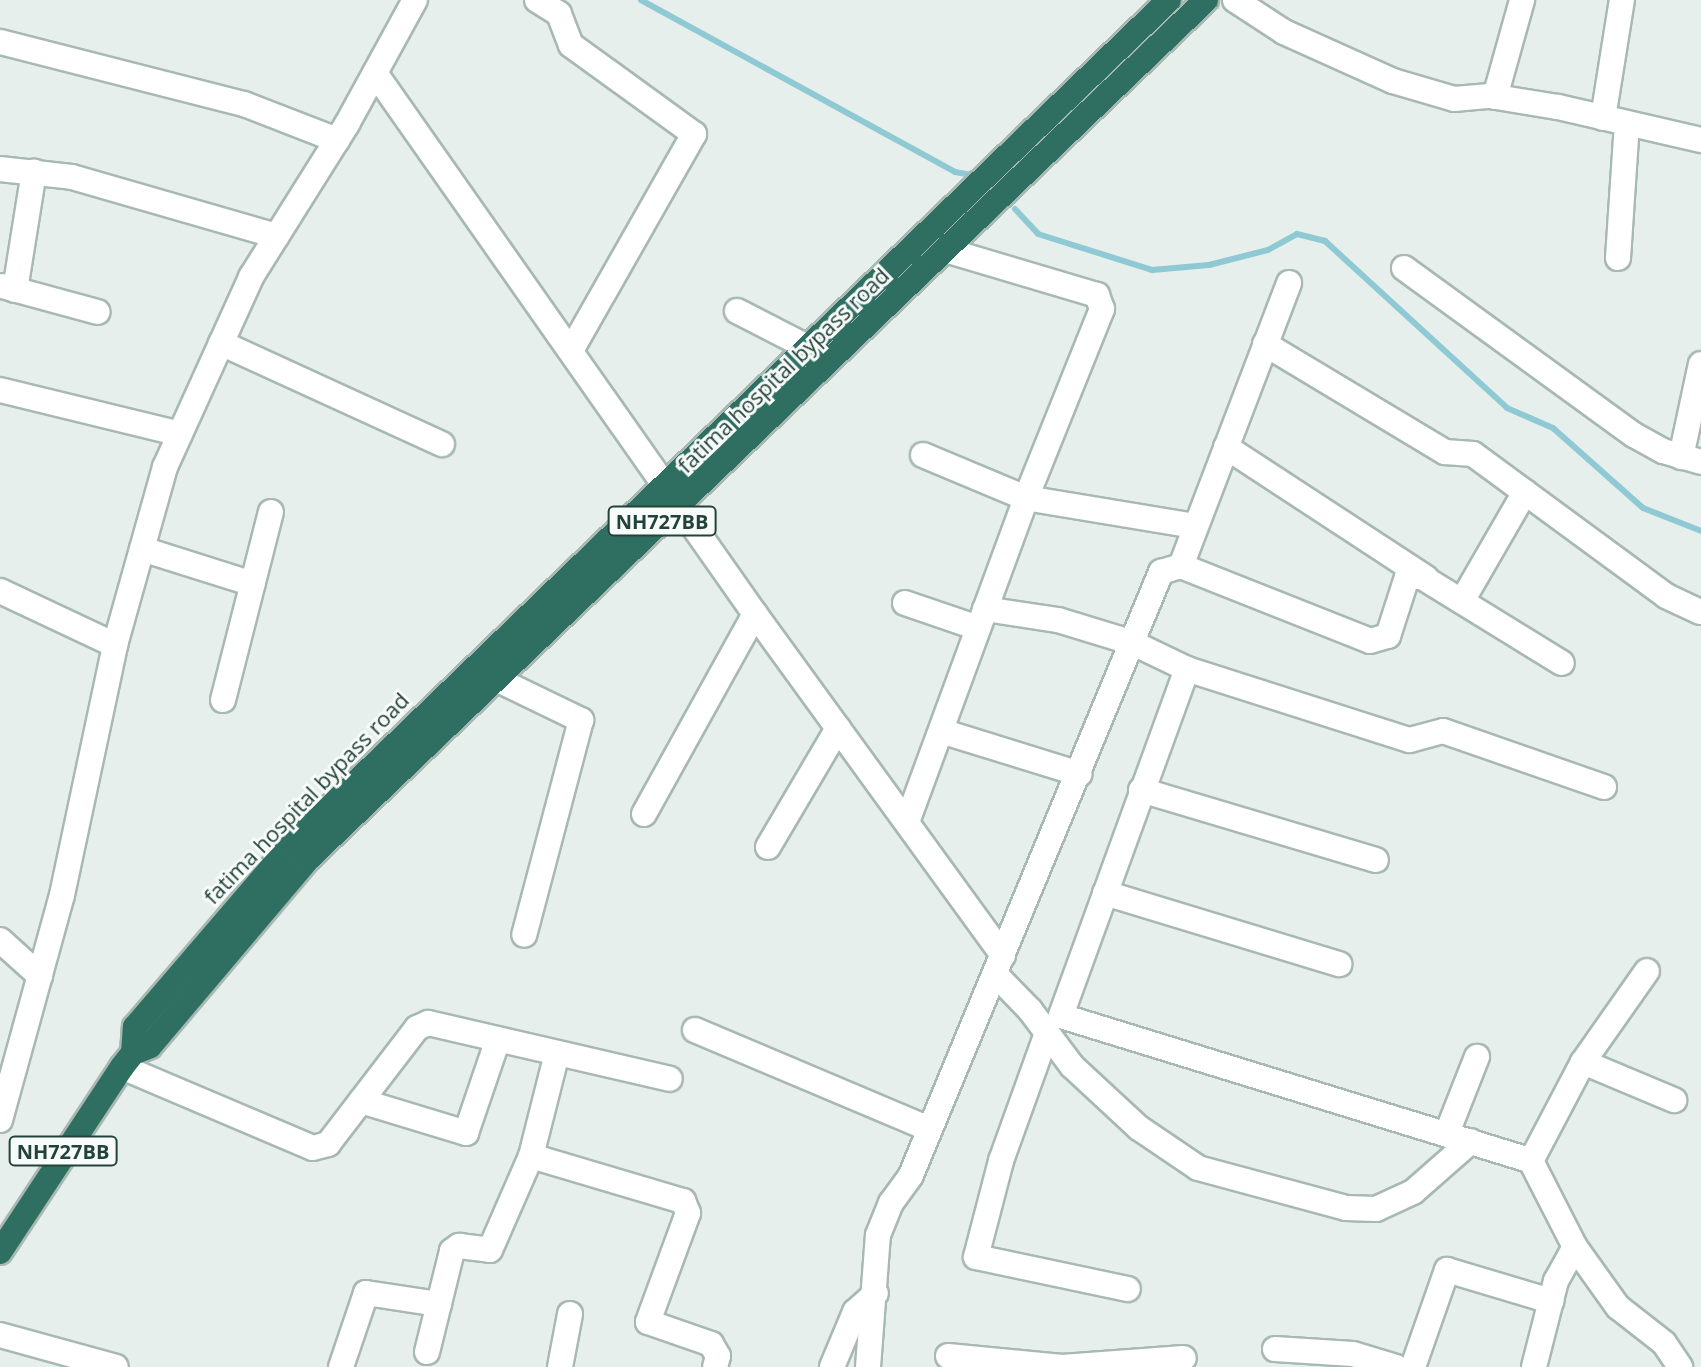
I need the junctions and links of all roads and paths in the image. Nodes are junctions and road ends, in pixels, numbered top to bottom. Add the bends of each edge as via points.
1 (415, 0) edge
2 (537, 0) edge
3 (1169, 0) edge
4 (1206, 0) edge
5 (1235, 0) edge
6 (1522, 0) edge
7 (1622, 0) edge
8 (0, 42) edge
9 (375, 73) junction
10 (1495, 97) junction
11 (1615, 120) junction
12 (337, 140) junction
13 (1701, 140) edge
14 (0, 169) edge
15 (34, 172) junction
16 (277, 236) junction
17 (948, 251) junction
18 (1618, 258) dead end
19 (1404, 268) dead end
20 (1289, 283) dead end
21 (8, 288) edge
22 (859, 295) junction
23 (737, 311) dead end
24 (98, 312) dead end
25 (876, 315) junction
26 (221, 343) junction
27 (1265, 344) junction
28 (805, 346) junction
29 (572, 349) junction
30 (1701, 364) edge
31 (0, 390) edge
32 (180, 434) junction
33 (442, 444) dead end
34 (1226, 447) junction
35 (923, 455) dead end
36 (1691, 459) edge
37 (1525, 492) junction
38 (673, 493) junction
39 (1026, 498) junction
40 (271, 512) dead end
41 (1196, 526) junction
42 (142, 549) junction
43 (1181, 566) junction
44 (1431, 581) junction
45 (253, 584) junction
46 (0, 591) edge
47 (1462, 601) junction
48 (905, 603) dead end
49 (1701, 612) edge
50 (755, 614) junction
51 (982, 619) junction
52 (1133, 643) junction
53 (115, 645) junction
54 (1562, 663) dead end
55 (1187, 669) junction
56 (494, 678) junction
57 (223, 700) dead end
58 (838, 728) junction
59 (941, 731) junction
60 (1080, 774) junction
61 (1604, 787) dead end
62 (1141, 790) junction
63 (644, 814) dead end
64 (907, 822) junction
65 (768, 847) dead end
66 (1376, 860) dead end
67 (1105, 893) junction
68 (524, 935) dead end
69 (0, 940) edge
70 (1339, 964) dead end
71 (999, 965) junction
72 (1647, 971) dead end
73 (40, 976) junction
74 (695, 1030) dead end
75 (1054, 1031) junction
76 (498, 1039) junction
77 (557, 1053) junction
78 (1477, 1057) dead end
79 (127, 1060) junction
80 (1583, 1062) junction
81 (670, 1079) dead end
82 (1674, 1100) dead end
83 (361, 1101) junction
84 (0, 1120) edge
85 (929, 1129) junction
86 (1447, 1133) junction
87 (1471, 1141) junction
88 (531, 1156) junction
89 (1531, 1161) junction
90 (1575, 1247) junction
91 (0, 1252) edge
92 (1128, 1289) dead end
93 (876, 1293) junction
94 (1551, 1301) junction
95 (439, 1304) junction
96 (570, 1314) dead end
97 (0, 1335) edge
98 (1275, 1349) dead end
99 (427, 1352) dead end
100 (948, 1356) dead end
101 (1184, 1358) dead end
102 (116, 1367) edge
103 (341, 1367) edge
104 (560, 1367) edge
105 (715, 1367) edge
106 (832, 1367) edge
107 (868, 1367) edge
108 (1062, 1367) edge
109 (1396, 1367) edge
110 (1413, 1367) edge
111 (1534, 1367) edge
112 (1680, 1367) edge

1 - 9 street
2 - 29 street via 559,14 571,45 694,134
3 - 22 highway, fatima hospital bypass road / NH727BB
4 - 17 highway, fatima hospital bypass road / NH727BB
5 - 10 street via 1284,32 1393,81 1454,99
6 - 10 street
7 - 11 street
8 - 12 street via 244,104
9 - 12 street
9 - 29 street
10 - 11 street
11 - 13 street
11 - 18 street
12 - 16 street
14 - 15 street
15 - 16 street via 72,177
15 - 21 street
16 - 26 street via 251,277
17 - 25 highway, fatima hospital bypass road / NH727BB
17 - 39 street via 1103,301
19 - 36 street via 1634,435
20 - 27 street
21 - 24 street
22 - 25 highway
22 - 28 highway, fatima hospital bypass road / NH727BB
23 - 28 street
25 - 38 highway, fatima hospital bypass road / NH727BB
26 - 32 street
26 - 33 street
27 - 34 street
27 - 37 street via 1445,452 1473,454
28 - 38 highway, fatima hospital bypass road / NH727BB
29 - 38 street
30 - 36 street
31 - 32 street
32 - 42 street
34 - 41 street
34 - 44 street
35 - 39 street
37 - 47 street
37 - 49 street via 1666,596
38 - 50 street
38 - 56 highway, fatima hospital bypass road / NH727BB
38 - 79 highway, fatima hospital bypass road / NH727BB via 292,844 135,1027
39 - 41 street
39 - 51 street
40 - 45 street
41 - 43 street
42 - 45 street
42 - 53 street
43 - 44 street via 1363,641 1388,636 1407,577
43 - 52 street via 1161,572
44 - 47 street
45 - 57 street
46 - 53 street
47 - 54 street
48 - 51 street
50 - 58 street
50 - 63 street
51 - 52 street via 1058,620
51 - 59 street
52 - 55 street
52 - 60 street
53 - 73 street
55 - 61 street via 1409,740 1443,731
55 - 62 street
56 - 68 street via 581,720
56 - 79 highway, fatima hospital bypass road / NH727BB via 307,860 150,1046
58 - 64 street
58 - 65 street
59 - 60 street
59 - 64 street
60 - 71 street
62 - 66 street
62 - 67 street
64 - 71 street
67 - 70 street
67 - 75 street
69 - 73 street
71 - 75 street
71 - 85 street
72 - 80 street
73 - 84 street
74 - 85 street
75 - 86 street
75 - 87 street via 1072,1066 1172,1153 1198,1168 1316,1201 1376,1209 1413,1192
75 - 92 street via 1001,1161 976,1257
76 - 77 street
76 - 83 street via 422,1025
76 - 83 street via 466,1133
77 - 81 street
77 - 88 street
78 - 86 street
79 - 83 street via 313,1148 328,1144
79 - 91 highway, fatima hospital bypass road / NH727BB
80 - 82 street
80 - 89 street
85 - 93 street via 878,1235
86 - 87 street
87 - 89 street
88 - 95 street via 490,1250 459,1246 452,1251
88 - 105 street via 683,1201 688,1213 648,1322 711,1344 718,1356
89 - 90 street
90 - 94 street
90 - 112 street via 1618,1307 1664,1343
93 - 106 street via 852,1317
93 - 107 street
94 - 110 street via 1447,1270
94 - 111 street
95 - 99 street
95 - 103 street via 366,1293
96 - 104 street
97 - 102 street
98 - 109 street via 1353,1354
100 - 108 street
101 - 108 street

